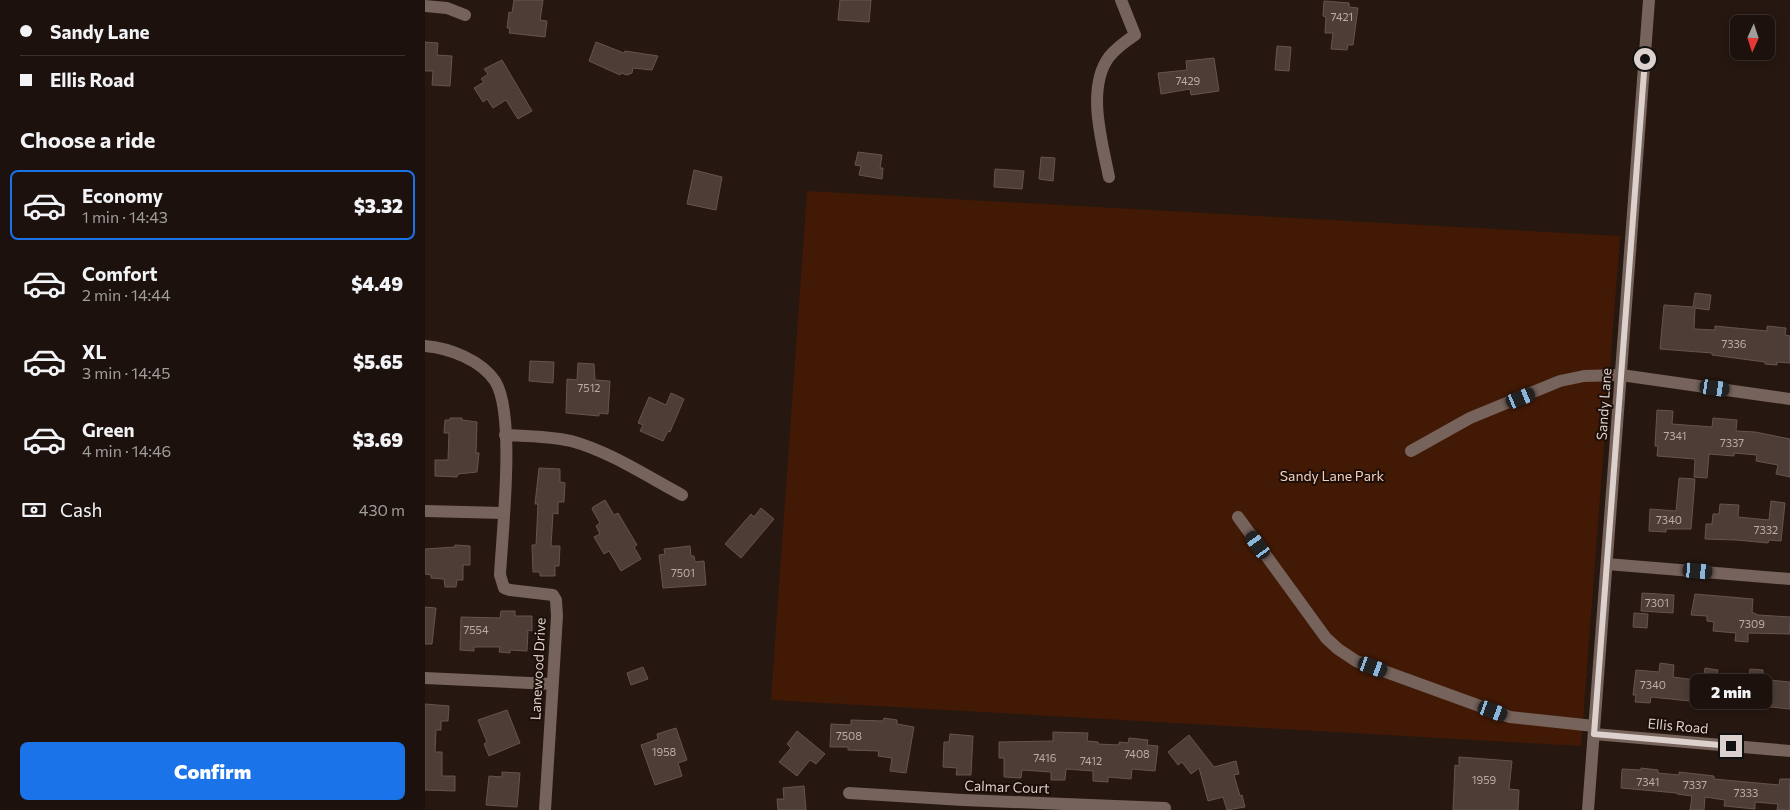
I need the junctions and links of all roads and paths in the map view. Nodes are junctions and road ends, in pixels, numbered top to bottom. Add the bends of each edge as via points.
1 (1121, 0) edge
2 (1649, 0) edge
3 (425, 6) edge
4 (465, 15) dead end
5 (1109, 177) dead end
6 (425, 346) edge
7 (1621, 375) junction
8 (1790, 399) edge
9 (505, 435) junction
10 (1411, 451) dead end
11 (682, 495) dead end
12 (425, 511) edge
13 (503, 513) junction
14 (1238, 517) dead end
15 (1607, 564) junction
16 (1790, 579) edge
17 (425, 678) edge
18 (552, 684) junction
19 (1594, 730) junction
20 (1790, 751) edge
21 (849, 793) dead end
22 (963, 805) edge
23 (1165, 808) dead end
24 (545, 810) edge
25 (1588, 810) edge

1 - 5 street via 1135,34 1108,58 1101,70 1098,89 1098,116
2 - 7 street, Sandy Lane
3 - 4 street via 447,8
6 - 9 street via 455,353 487,372 500,392 505,413
7 - 8 street
7 - 10 street via 1584,376 1560,381 1470,418
7 - 15 street, Sandy Lane
9 - 11 street via 571,441 607,455
9 - 13 street
12 - 13 street
13 - 18 street, Lanewood Drive via 500,575 505,588 553,595 556,600
14 - 19 street, Ellis Road via 1326,638 1355,661 1510,717
15 - 16 street
15 - 19 street, Sandy Lane
17 - 18 street
18 - 24 street, Lanewood Drive
19 - 20 street, Ellis Road
19 - 25 street, Sandy Lane
21 - 22 street, Calmar Court
22 - 23 street, Calmar Court

